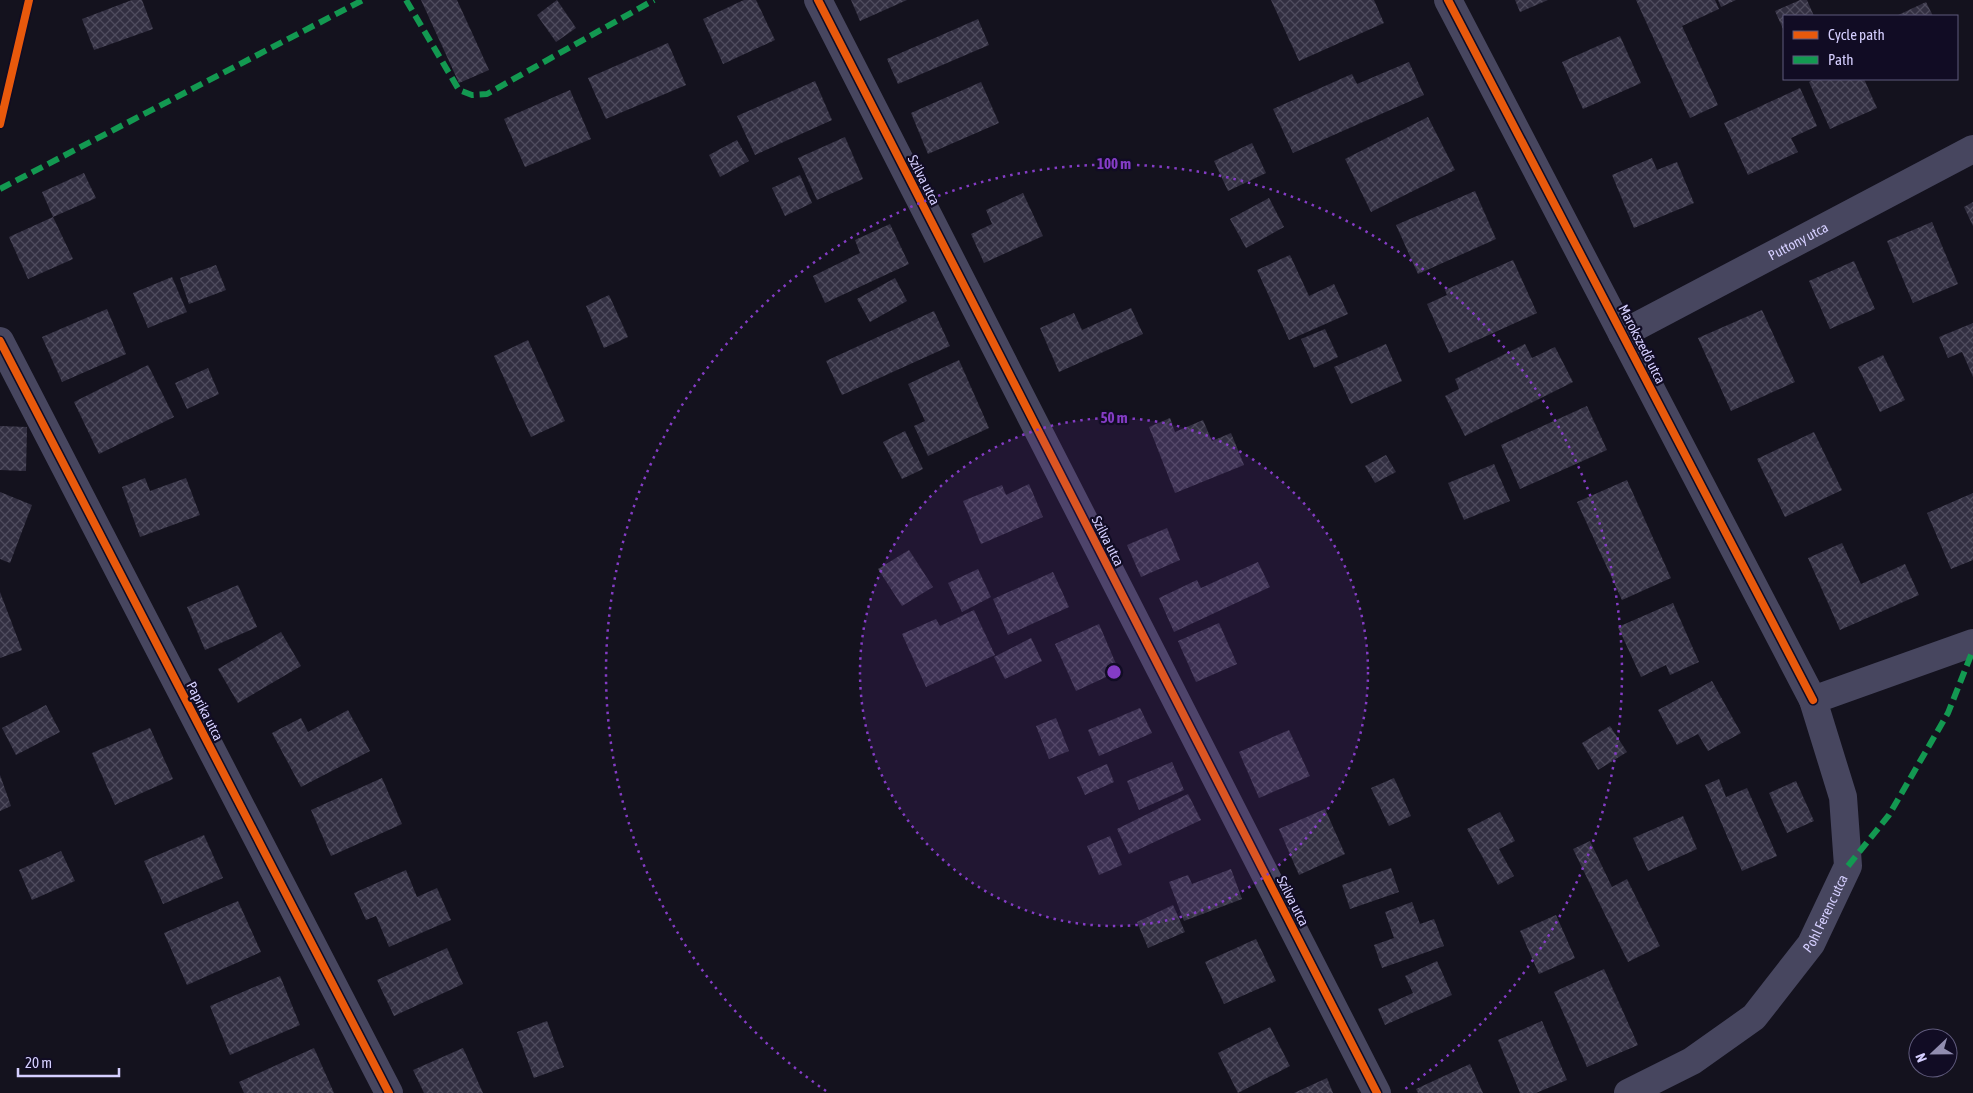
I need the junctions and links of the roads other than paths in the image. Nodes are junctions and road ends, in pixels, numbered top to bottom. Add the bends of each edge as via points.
1 (818, 0) edge
2 (1448, 0) edge
3 (1973, 149) edge
4 (1622, 334) junction
5 (0, 341) edge
6 (1973, 643) edge
7 (1813, 700) junction
8 (389, 1093) edge
9 (1377, 1093) edge
10 (1628, 1093) edge

1 - 9 street, Szilva utca
2 - 4 street, Marokszedő utca
3 - 4 street, Puttony utca
4 - 7 street, Marokszedő utca
5 - 8 street, Paprika utca
6 - 7 street
7 - 10 street, Pohl Ferenc utca via 1843,797 1848,866 1811,944 1754,1018 1692,1061

